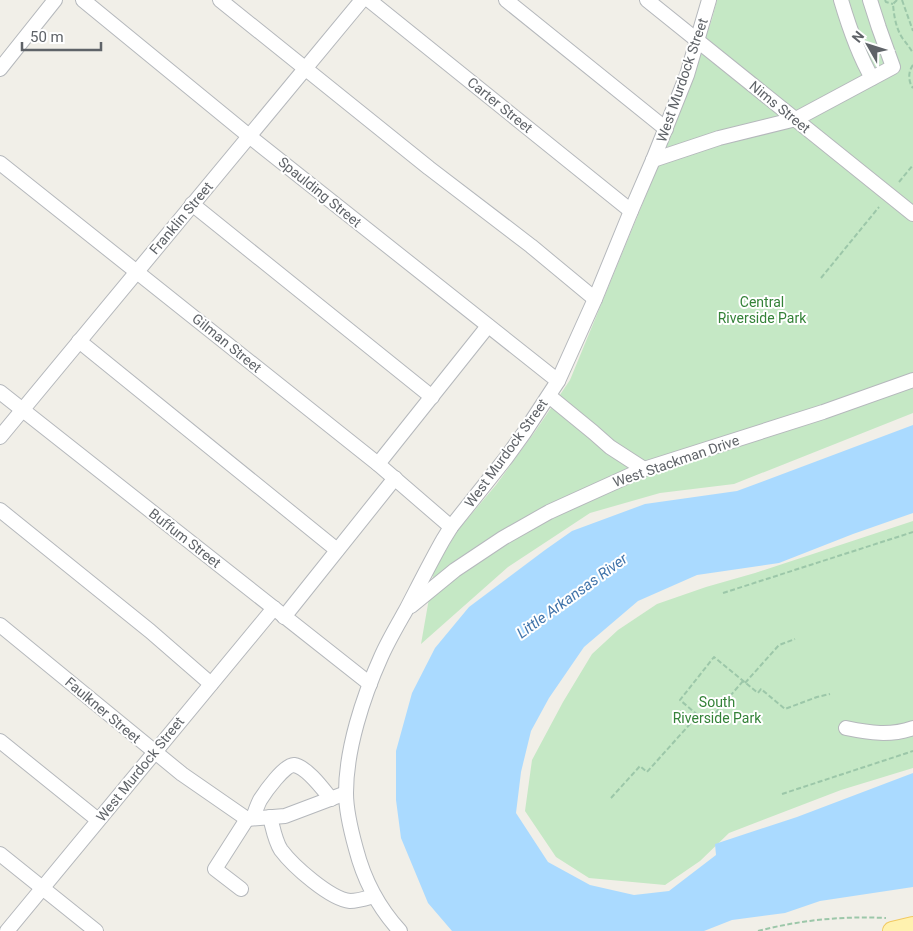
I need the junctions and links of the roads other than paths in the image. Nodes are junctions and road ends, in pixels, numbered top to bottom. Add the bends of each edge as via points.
1 (55, 0) edge
2 (83, 0) edge
3 (220, 0) edge
4 (362, 0) edge
5 (369, 0) edge
6 (506, 0) edge
7 (647, 0) edge
8 (709, 0) edge
9 (841, 0) edge
10 (870, 0) edge
11 (698, 41) junction
12 (306, 68) junction
13 (0, 69) edge
14 (872, 78) junction
15 (796, 119) junction
16 (666, 130) junction
17 (249, 136) junction
18 (653, 160) junction
19 (0, 163) edge
20 (192, 204) junction
21 (631, 211) junction
22 (913, 214) edge
23 (137, 272) junction
24 (595, 299) junction
25 (488, 326) junction
26 (79, 342) junction
27 (913, 380) edge
28 (558, 381) junction
29 (0, 392) edge
30 (549, 396) junction
31 (432, 397) junction
32 (22, 410) junction
33 (0, 437) edge
34 (378, 464) junction
35 (644, 469) junction
36 (395, 478) junction
37 (0, 510) edge
38 (451, 527) junction
39 (337, 550) junction
40 (406, 609) junction
41 (279, 612) junction
42 (0, 625) edge
43 (211, 684) junction
44 (370, 684) junction
45 (846, 728) dead end
46 (913, 728) edge
47 (0, 741) edge
48 (155, 752) junction
49 (346, 793) junction
50 (331, 799) junction
51 (270, 817) junction
52 (250, 818) junction
53 (98, 820) junction
54 (0, 854) edge
55 (42, 888) junction
56 (241, 889) dead end
57 (374, 896) junction
58 (891, 924) edge
59 (913, 926) edge
60 (7, 931) edge
61 (96, 931) edge
62 (400, 931) edge

1 - 13 street
2 - 17 street, Spaulding Street
3 - 12 street
4 - 12 street, Franklin Street
5 - 21 street, Carter Street
6 - 16 street
7 - 11 street, Nims Street
8 - 11 street, West Murdock Street
9 - 14 street
10 - 14 street, West Murdock Street via 893,67
11 - 15 street, Nims Street
11 - 16 street, West Murdock Street
12 - 17 street, Franklin Street
12 - 24 street
14 - 15 street, West Murdock Street
15 - 18 street, West Murdock Street via 719,138
15 - 22 street, Nims Street
16 - 18 street, West Murdock Street
17 - 20 street, Franklin Street
17 - 25 street, Spaulding Street
18 - 21 street, West Murdock Street
19 - 23 street, Gilman Street
20 - 23 street, Franklin Street
20 - 31 street
21 - 24 street, West Murdock Street
23 - 26 street, Franklin Street
23 - 34 street, Gilman Street
24 - 28 street, West Murdock Street
25 - 28 street, Spaulding Street
25 - 31 street
26 - 32 street, Franklin Street
26 - 39 street
27 - 35 street, West Stackman Drive
28 - 30 street, West Murdock Street
29 - 32 street, Buffum Street
30 - 35 street via 610,447
30 - 38 street, West Murdock Street via 506,458
31 - 34 street
32 - 33 street, Franklin Street
32 - 41 street, Buffum Street
34 - 36 street, Gilman Street
35 - 40 street, West Stackman Drive via 549,512 503,538 455,570
36 - 38 street, Gilman Street
36 - 39 street, West Murdock Street
37 - 43 street
38 - 40 street, West Murdock Street
39 - 41 street, West Murdock Street
40 - 44 street, West Murdock Street
41 - 43 street, West Murdock Street
41 - 44 street, Buffum Street
42 - 48 street, Faulkner Street
43 - 48 street, West Murdock Street
44 - 49 street, West Murdock Street via 357,723
45 - 46 street via 892,733
47 - 53 street
48 - 52 street, Faulkner Street via 182,774
48 - 53 street, West Murdock Street
49 - 50 street
49 - 57 street, West Murdock Street via 359,860
50 - 51 street via 285,816
50 - 52 street via 308,773 294,765 289,766 274,781
51 - 52 street
51 - 57 street via 280,849 323,888 351,901
52 - 56 street via 215,869
53 - 55 street, West Murdock Street
54 - 55 street
55 - 60 street, West Murdock Street
55 - 61 street
57 - 62 street, West Murdock Street
58 - 59 main road

